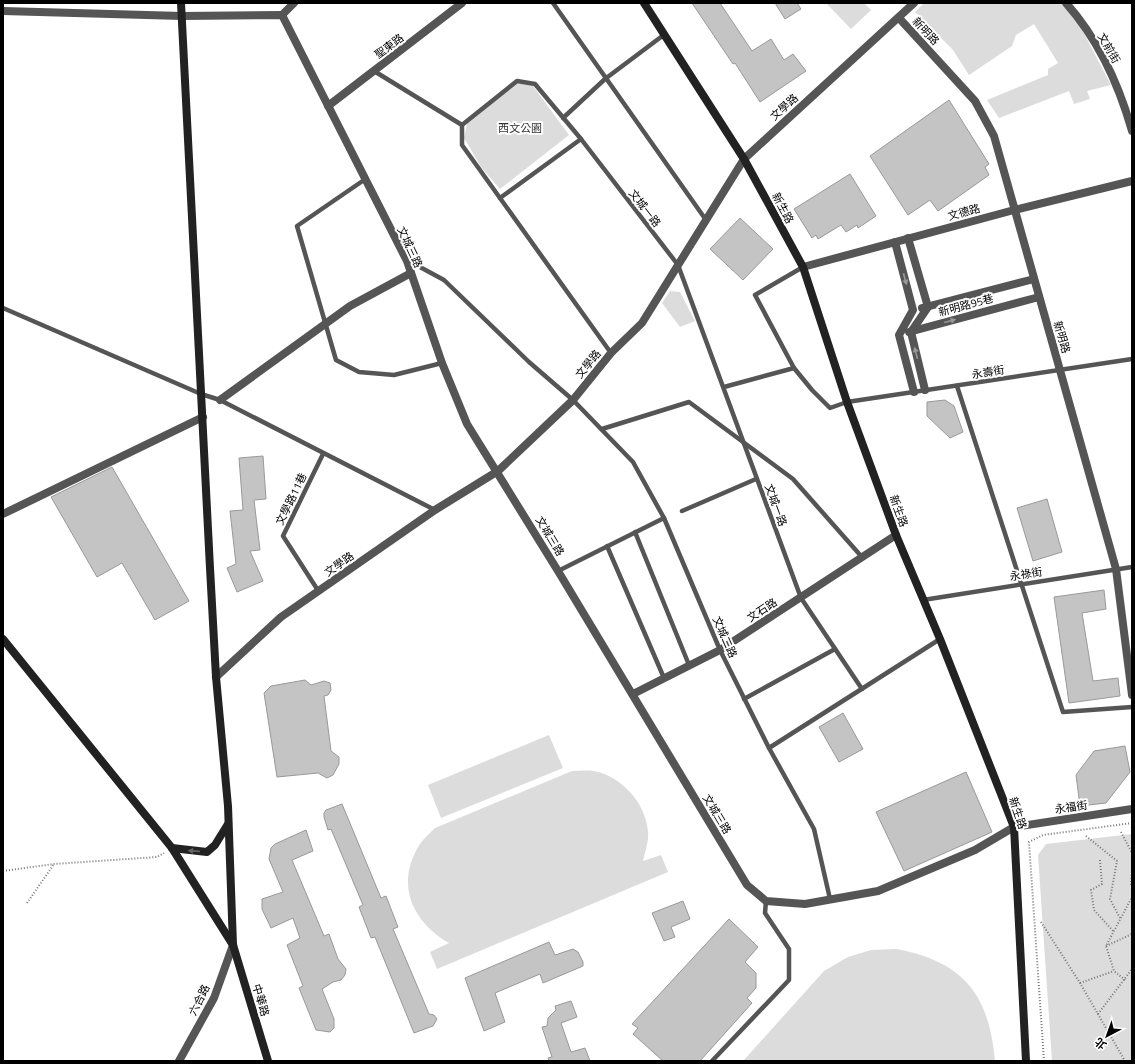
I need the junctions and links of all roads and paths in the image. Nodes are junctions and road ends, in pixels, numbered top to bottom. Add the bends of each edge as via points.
1 (180, 3) edge
2 (294, 3) edge
3 (462, 3) edge
4 (552, 3) edge
5 (644, 3) edge
6 (914, 3) edge
7 (1066, 3) edge
8 (3, 12) edge
9 (282, 15) junction
10 (182, 16) junction
11 (899, 18) junction
12 (665, 34) junction
13 (374, 71) junction
14 (606, 79) junction
15 (328, 106) junction
16 (563, 118) junction
17 (462, 125) junction
18 (1132, 131) edge
19 (581, 139) junction
20 (744, 159) junction
21 (364, 180) junction
22 (1132, 181) edge
23 (500, 198) junction
24 (1014, 210) junction
25 (706, 220) junction
26 (908, 238) junction
27 (895, 242) junction
28 (405, 258) junction
29 (678, 265) junction
30 (803, 267) junction
31 (410, 273) junction
32 (1034, 279) junction
33 (1039, 296) junction
34 (928, 307) junction
35 (3, 308) edge
36 (913, 310) junction
37 (325, 323) junction
38 (911, 332) junction
39 (899, 335) junction
40 (611, 353) junction
41 (1132, 359) edge
42 (442, 363) junction
43 (794, 368) junction
44 (1060, 370) junction
45 (724, 386) junction
46 (957, 386) junction
47 (926, 390) junction
48 (914, 392) junction
49 (201, 394) junction
50 (220, 400) junction
51 (573, 400) junction
52 (848, 402) junction
53 (203, 417) junction
54 (602, 429) junction
55 (743, 443) junction
56 (323, 454) junction
57 (498, 472) junction
58 (756, 479) junction
59 (435, 510) junction
60 (682, 511) dead end
61 (3, 514) edge
62 (664, 518) junction
63 (635, 532) junction
64 (896, 535) junction
65 (607, 546) junction
66 (861, 556) junction
67 (1132, 567) edge
68 (1116, 569) junction
69 (558, 571) junction
70 (1020, 584) junction
71 (319, 592) junction
72 (801, 598) junction
73 (923, 600) junction
74 (3, 639) edge
75 (940, 639) junction
76 (835, 649) junction
77 (720, 650) junction
78 (689, 665) junction
79 (216, 677) junction
80 (664, 678) junction
81 (862, 689) junction
82 (633, 694) junction
83 (1132, 695) edge
84 (744, 699) junction
85 (1132, 707) edge
86 (769, 748) junction
87 (1132, 809) edge
88 (229, 823) junction
89 (1132, 823) edge
90 (1014, 827) junction
91 (1121, 832) dead end
92 (1086, 836) dead end
93 (172, 848) junction
94 (1132, 854) edge
95 (1100, 860) dead end
96 (54, 864) junction
97 (3, 871) edge
98 (1132, 872) edge
99 (1132, 886) edge
100 (1132, 897) edge
101 (830, 899) junction
102 (766, 901) junction
103 (27, 903) dead end
104 (1121, 920) junction
105 (1040, 922) dead end
106 (1114, 932) junction
107 (1132, 934) edge
108 (233, 945) junction
109 (1106, 946) junction
110 (1132, 969) edge
111 (1114, 971) junction
112 (1125, 980) junction
113 (1080, 983) junction
114 (1098, 1014) junction
115 (179, 1061) edge
116 (268, 1061) edge
117 (712, 1061) edge
118 (1026, 1061) edge
119 (1044, 1061) edge
120 (1125, 1061) edge

1 - 10 main road
2 - 9 street
3 - 13 street, 聖東路
4 - 14 lane
5 - 12 main road, 新生路
6 - 11 street, 文學路
7 - 18 street, 文前街 via 1081,21 1109,69
8 - 10 street
9 - 10 street
9 - 15 street, 文城三路
10 - 49 main road
11 - 20 street, 文學路
11 - 24 street, 新明路 via 975,101 994,136
12 - 14 lane
12 - 20 main road, 新生路
13 - 15 street, 聖東路
13 - 17 lane
14 - 16 lane
14 - 25 lane
15 - 21 street, 文城三路
16 - 17 lane, 文城一路 via 535,84 517,81
16 - 19 lane, 文城一路
17 - 23 lane via 462,145
19 - 23 lane
19 - 29 lane, 文城一路
20 - 25 street, 文學路
20 - 30 main road, 新生路
21 - 28 street, 文城三路
21 - 37 lane via 297,226
22 - 24 street, 文德路
23 - 40 lane
24 - 26 street, 文德路
24 - 32 street, 新明路
25 - 29 street, 文學路
26 - 27 street, 文德路
26 - 34 street
27 - 30 street, 文德路
27 -> 36 street
28 - 31 street, 文城三路
28 - 51 lane, 文城二路 via 444,280 529,362
29 - 40 street, 文學路 via 642,323
29 - 45 lane, 文城一路
30 - 43 lane via 755,295
30 - 52 main road, 新生路
31 - 37 street
31 - 42 street, 文城三路
32 - 33 street, 新明路
32 - 34 street
38 -> 33 street, 新明路95巷
33 - 44 street, 新明路
34 - 36 street
34 - 38 street
35 - 49 lane
36 - 39 street
37 - 42 lane via 336,360 358,372 394,375
37 - 50 street
38 - 39 street, 新明路95巷
47 -> 38 street
39 - 48 street
40 - 51 street, 文學路
41 - 44 lane, 永壽街
42 - 57 street, 文城三路 via 467,424
43 - 45 lane
43 - 52 lane, 永壽街 via 830,408
44 - 46 lane, 永壽街
44 - 68 street, 新明路
45 - 55 lane, 文城一路
46 - 47 lane, 永壽街
46 - 70 lane
47 - 48 lane, 永壽街
48 - 52 lane, 永壽街
49 - 50 lane
49 - 53 main road
50 - 56 lane
51 - 54 lane, 文城二路
51 - 57 street, 文學路
52 - 64 main road, 新生路
53 - 61 street
53 - 79 main road
54 - 55 lane via 689,402
54 - 62 lane, 文城二路 via 633,462
55 - 58 lane, 文城一路
55 - 66 lane via 792,479
56 - 59 lane
56 - 71 lane, 文學路11巷 via 283,536
57 - 59 street, 文學路
57 - 69 street, 文城三路
58 - 60 lane
58 - 72 lane, 文城一路
59 - 71 street, 文學路
62 - 63 lane
62 - 77 lane, 文城二路
63 - 65 lane
63 - 78 lane
64 - 66 street, 文石路
64 - 73 main road, 新生路
65 - 69 lane
65 - 80 lane
66 - 72 street, 文石路
67 - 68 lane, 永祿街
68 - 70 lane, 永祿街
68 - 83 street, 新明路
69 - 82 street, 文城三路
70 - 73 lane, 永祿街
70 - 85 lane via 1063,712
71 - 79 street, 文學路 via 281,617
72 - 76 lane, 文城一路
72 - 77 street, 文石路
73 - 75 main road, 新生路
74 - 93 main road
75 - 81 lane
75 - 90 main road, 新生路
76 - 81 lane, 文城一路
76 - 84 lane
77 - 78 street, 文石路
77 - 84 lane, 文城二路
78 - 80 street, 文石路
79 - 88 main road
80 - 82 street, 文石路
81 - 86 lane
82 - 102 street, 文城三路 via 747,886
84 - 86 lane, 文城二路
86 - 101 lane, 文城二路 via 814,829
87 - 90 street, 永福街
88 -> 93 main road via 215,845 207,852
88 - 108 main road
89 - 119 path via 1043,835 1029,842
90 - 101 street via 975,850 878,890
90 - 118 main road, 新生路
91 - 94 path
92 - 104 path via 1117,861 1110,899
93 - 96 path via 157,857
93 - 108 main road
95 - 106 path via 1102,884 1091,890 1094,910
96 - 97 path
96 - 103 path
98 - 99 path
100 - 104 path
101 - 102 street via 805,904
102 - 117 lane via 765,913 788,949 789,980
104 - 106 path
105 - 113 path
106 - 109 path
107 - 109 path
108 - 115 street, 六合路 via 214,998
108 - 116 main road, 中華路
109 - 111 path
110 - 112 path
111 - 112 path
111 - 113 path
112 - 114 path
113 - 114 path
114 - 120 path

